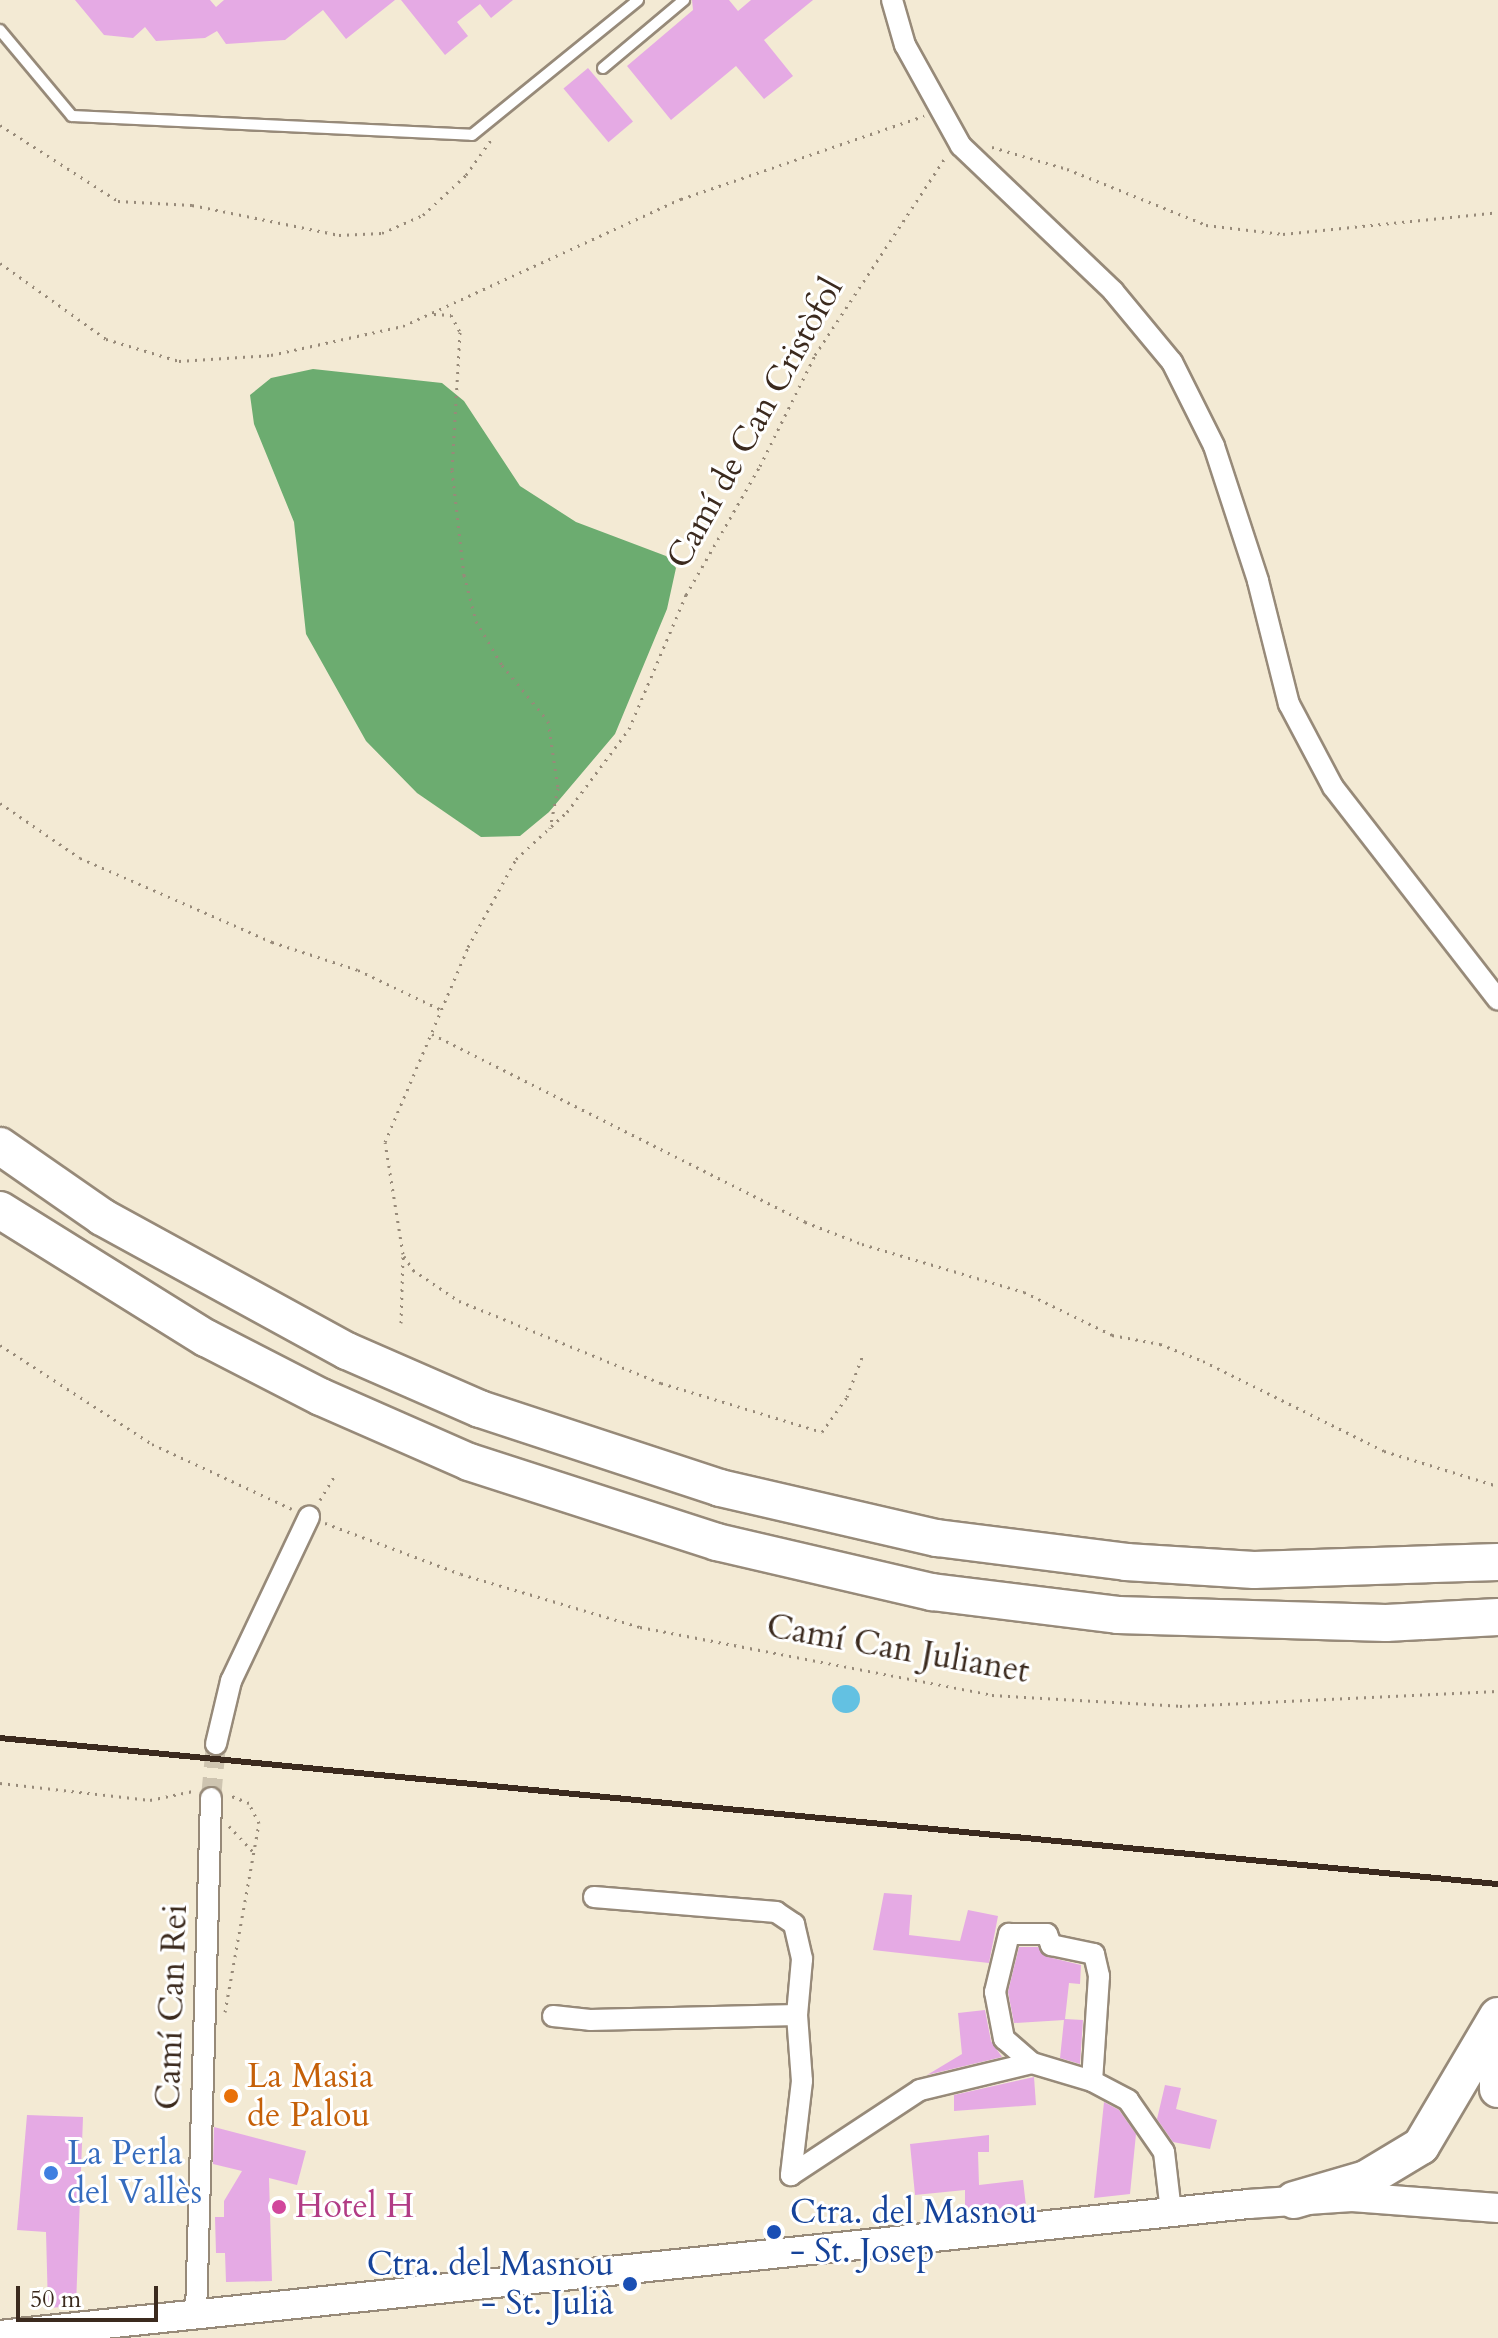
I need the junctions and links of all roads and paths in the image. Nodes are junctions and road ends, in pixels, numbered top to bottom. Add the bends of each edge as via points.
1 (638, 0) edge
2 (684, 0) edge
3 (892, 0) edge
4 (0, 30) edge
5 (603, 68) dead end
6 (943, 112) junction
7 (496, 116) junction
8 (0, 125) edge
9 (958, 139) junction
10 (1498, 212) edge
11 (0, 263) edge
12 (430, 314) junction
13 (0, 803) edge
14 (550, 828) junction
15 (1498, 1000) edge
16 (442, 1010) junction
17 (432, 1034) junction
18 (0, 1146) edge
19 (0, 1210) edge
20 (403, 1254) junction
21 (401, 1323) dead end
22 (0, 1345) edge
23 (862, 1357) dead end
24 (334, 1477) dead end
25 (1498, 1486) edge
26 (309, 1517) junction
27 (1498, 1562) edge
28 (1498, 1617) edge
29 (1498, 1691) edge
30 (216, 1744) tunnel mouth
31 (0, 1783) edge
32 (211, 1795) junction
33 (227, 1824) dead end
34 (253, 1852) junction
35 (594, 1897) dead end
36 (797, 2015) junction
37 (553, 2016) dead end
38 (1498, 2016) edge
39 (224, 2019) dead end
40 (1498, 2056) edge
41 (1032, 2063) junction
42 (1092, 2081) junction
43 (1498, 2089) edge
44 (1294, 2200) junction
45 (1498, 2208) edge
46 (1171, 2212) junction
47 (196, 2314) junction
48 (0, 2335) edge

1 - 7 lane
2 - 5 lane
3 - 6 street via 905,45
4 - 7 lane via 72,116 472,135
6 - 9 street
6 - 12 path via 907,119 681,199
7 - 8 path via 491,142 466,175 423,215 382,233 339,235 192,205 118,201
9 - 10 path via 1067,169 1206,225 1283,234
9 - 14 path, Camí de Can Cristòfol via 815,355 760,466 686,595 629,729
9 - 15 street via 1113,291 1172,362 1214,446 1258,581 1289,704 1333,787
11 - 12 path via 106,339 179,361 271,355 403,326
12 - 14 path via 451,315 460,332 452,470 464,575 476,621 502,665 548,721 558,788
13 - 16 path via 80,858 272,942 358,970
14 - 16 path, Camí de Can Cristòfol via 516,859 468,947
16 - 17 path, Camí de Can Cristòfol
17 - 20 path, Camí de Can Cristòfol via 385,1142
17 - 25 path via 805,1222 1024,1292 1112,1335 1160,1344 1203,1361 1384,1451
18 - 27 highway via 102,1217 347,1351 480,1409 720,1488 937,1538 1078,1558 1254,1570
19 - 28 highway via 206,1338 321,1397 469,1462 717,1542 932,1592 1118,1615 1386,1623
20 - 21 path
20 - 23 path via 413,1270 459,1301 661,1383 822,1432 847,1397
22 - 26 path, Camí Can Julianet via 152,1444
24 - 26 path
26 - 29 path, Camí Can Julianet via 461,1574 640,1627 992,1695 1180,1706
26 - 30 street via 242,1654
31 - 32 path via 150,1800
32 - 34 path via 249,1803 259,1823
32 - 47 street, Camí Can Rei
33 - 34 path
34 - 39 path
35 - 36 street via 776,1912 794,1924 802,1959
36 - 37 street via 590,2020
36 - 41 street via 802,2081 791,2175 920,2090
38 - 44 highway via 1421,2146 1366,2179
40 - 43 highway
41 - 42 street
41 - 42 street via 1004,2039 995,1992 1009,1934 1047,1934 1051,1945 1094,1954 1099,1976
42 - 46 street via 1128,2100 1164,2152
44 - 45 main road via 1417,2199
44 - 46 main road
46 - 47 main road
47 - 48 main road

